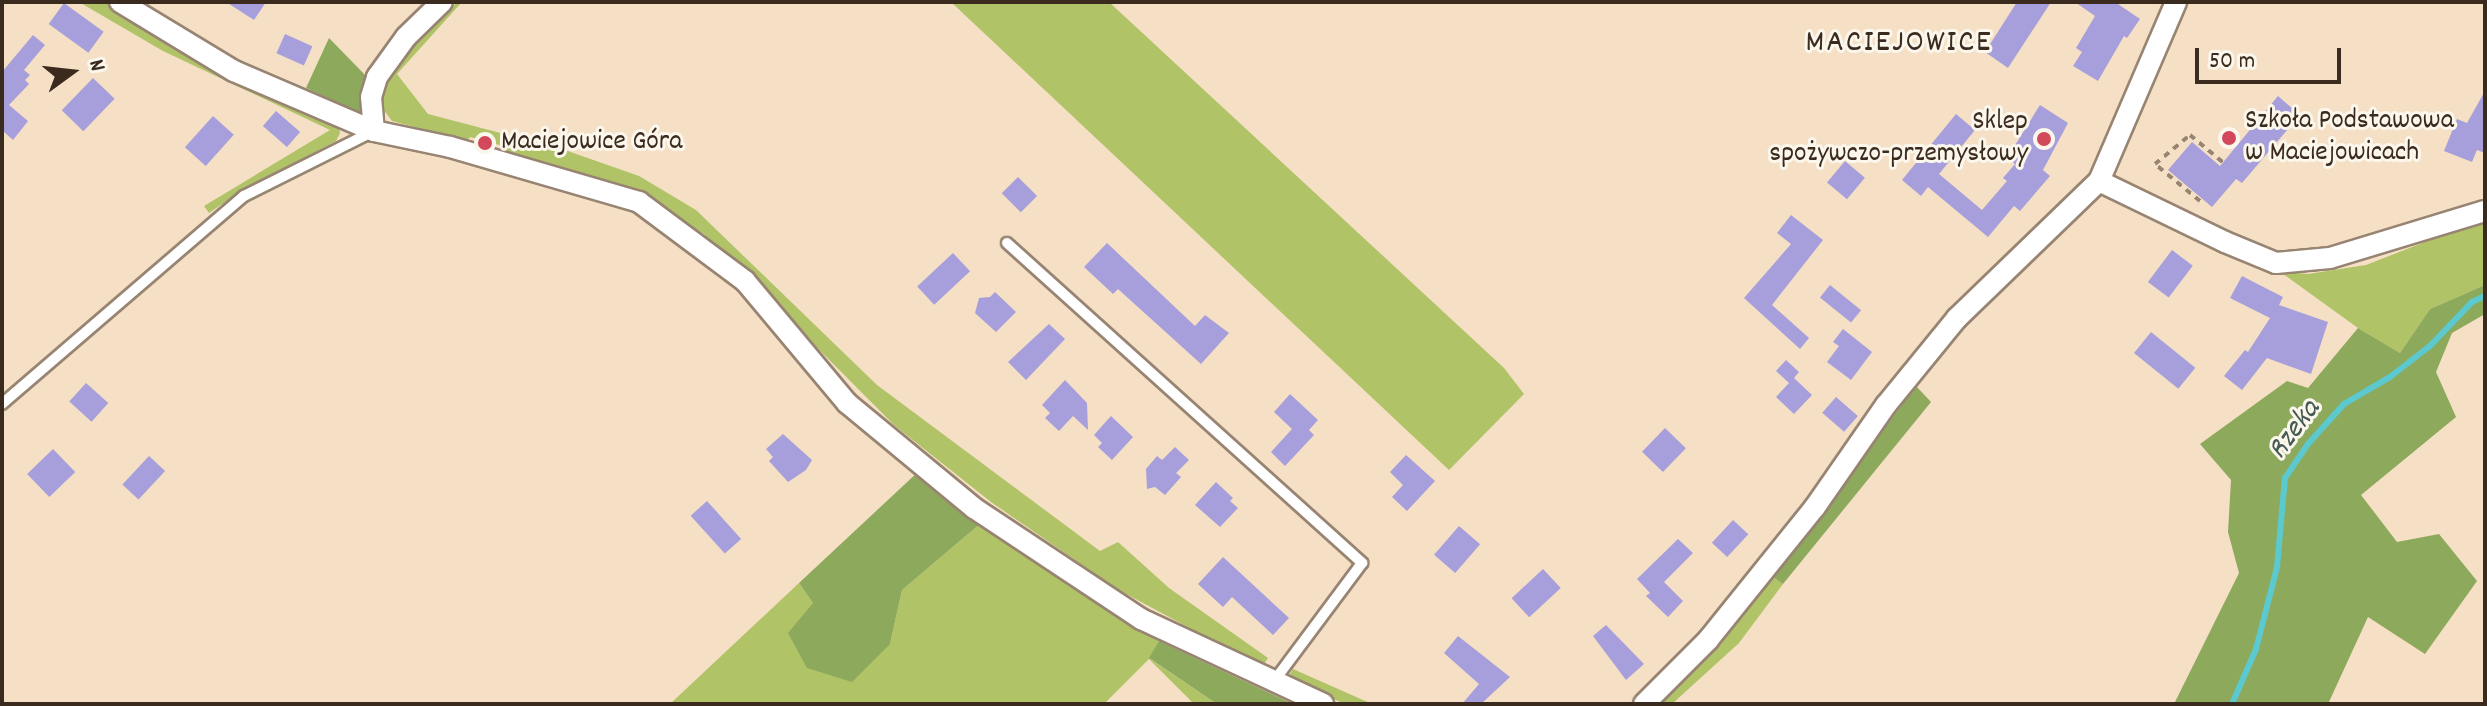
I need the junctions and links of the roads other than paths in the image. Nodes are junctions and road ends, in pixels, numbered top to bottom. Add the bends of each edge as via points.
1 (120, 2) edge
2 (442, 2) edge
3 (2176, 2) edge
4 (374, 131) junction
5 (2099, 181) junction
6 (2485, 211) edge
7 (1007, 243) dead end
8 (2, 404) edge
9 (1274, 681) junction
10 (1323, 704) edge
11 (1644, 704) edge

1 - 4 street via 234,71
2 - 4 street via 406,37 377,77 371,97
3 - 5 street
4 - 8 lane via 244,196
4 - 9 street via 450,147 639,202 745,281 847,403 974,508 1141,619
5 - 6 street via 2276,263 2330,258
5 - 11 street via 1957,318 1718,628
7 - 9 lane via 1362,563
9 - 10 street

